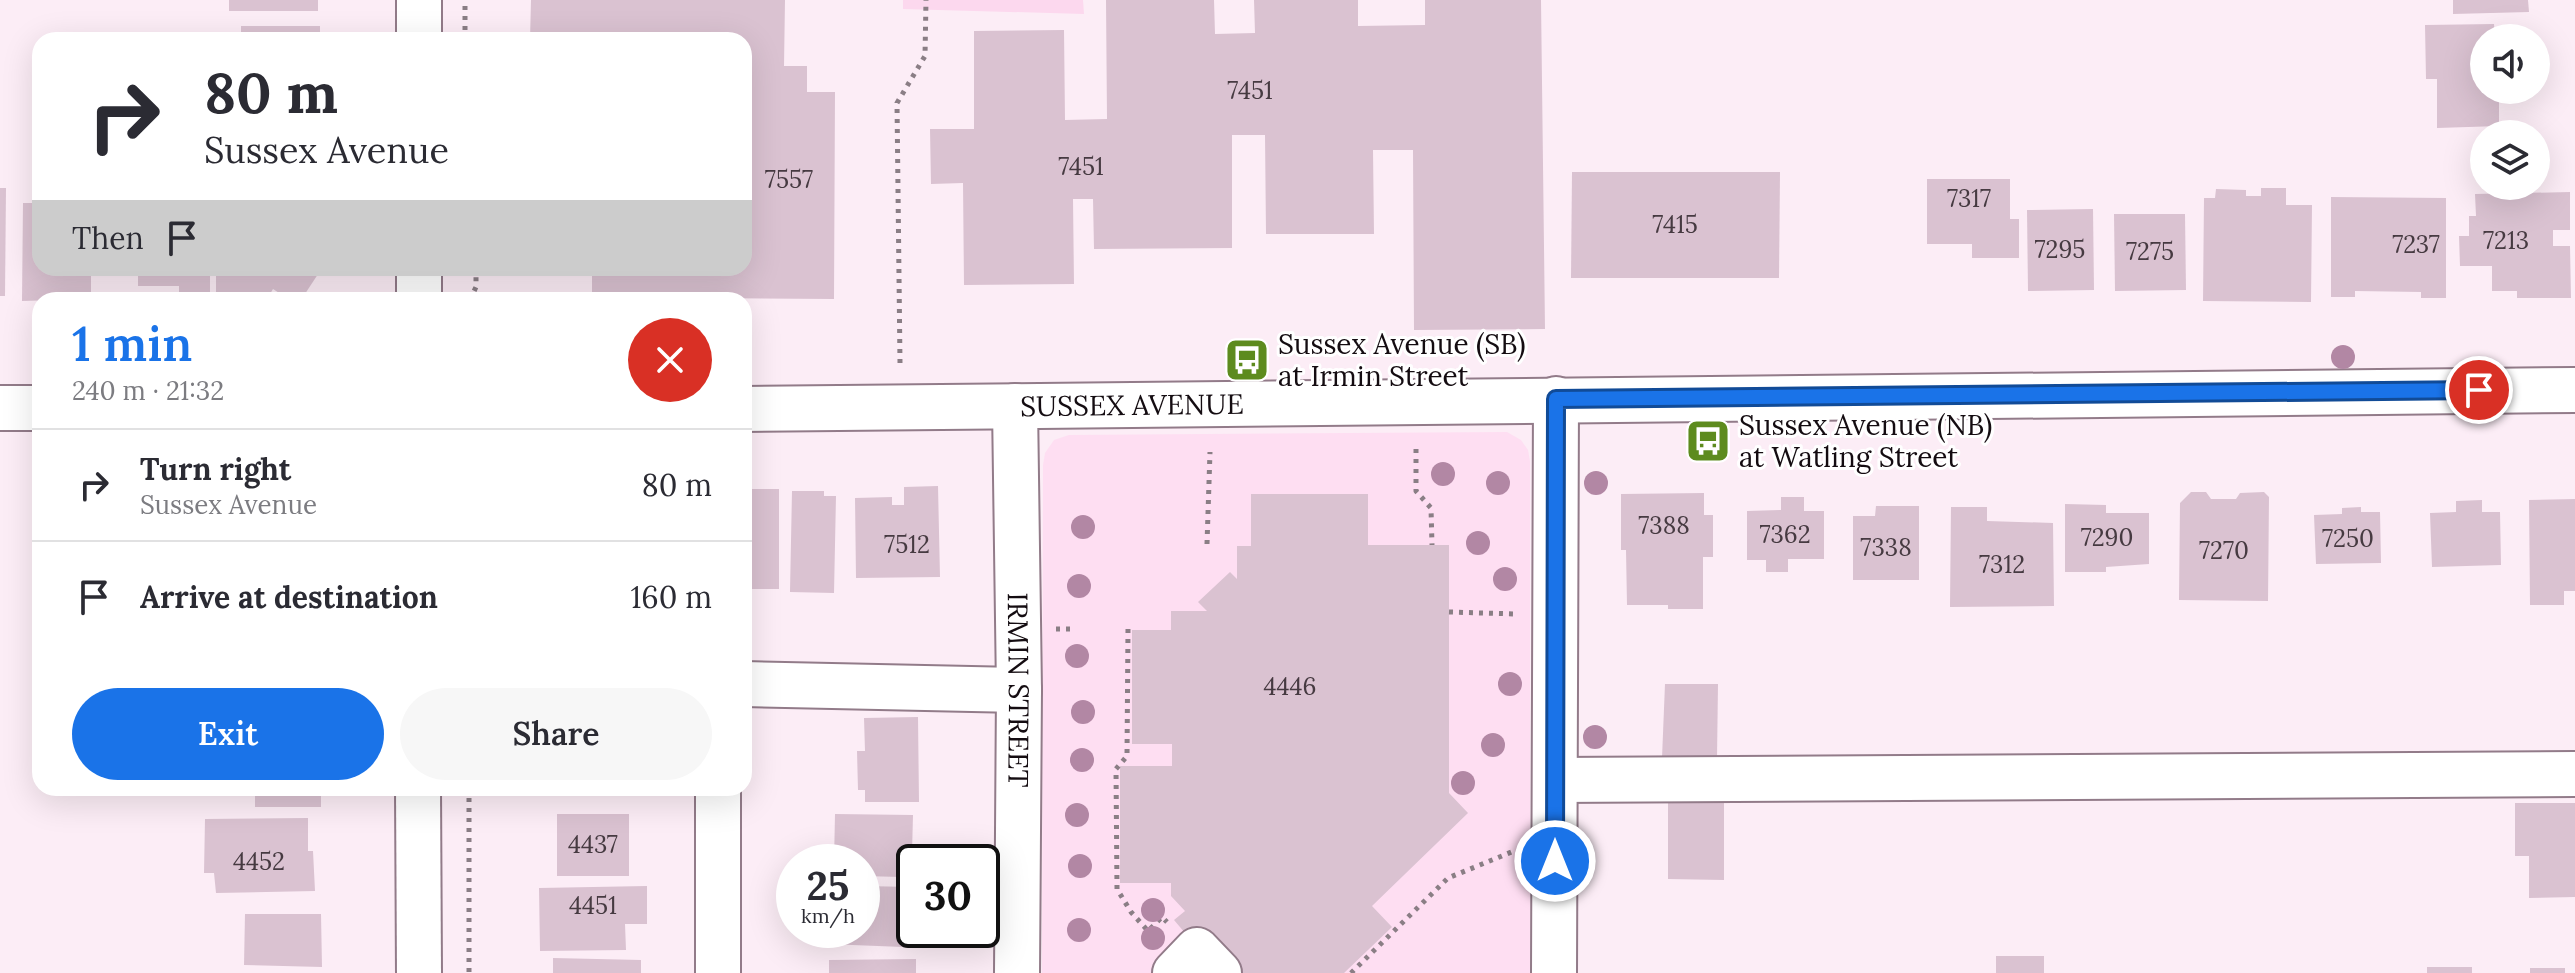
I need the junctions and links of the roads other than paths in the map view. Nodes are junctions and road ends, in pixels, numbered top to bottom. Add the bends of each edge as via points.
1 (419, 0) edge
2 (419, 32) edge
3 (2575, 390) edge
4 (1556, 399) junction
5 (1015, 406) junction
6 (0, 408) edge
7 (32, 408) edge
8 (752, 409) edge
9 (752, 684) edge
10 (1019, 690) junction
11 (2575, 774) edge
12 (1555, 780) junction
13 (418, 796) edge
14 (718, 796) edge
15 (419, 973) edge
16 (718, 973) edge
17 (1017, 973) edge
18 (1175, 973) edge
19 (1219, 973) edge
20 (1554, 973) edge

1 - 2 street
3 - 4 street, SUSSEX AVENUE
4 - 5 street, SUSSEX AVENUE
4 - 12 street
5 - 8 street, SUSSEX AVENUE
5 - 10 street, IRMIN STREET
6 - 7 street
9 - 10 street
10 - 17 street, IRMIN STREET
11 - 12 street
12 - 20 street
13 - 15 street
14 - 16 street
18 - 19 street via 1197,950

